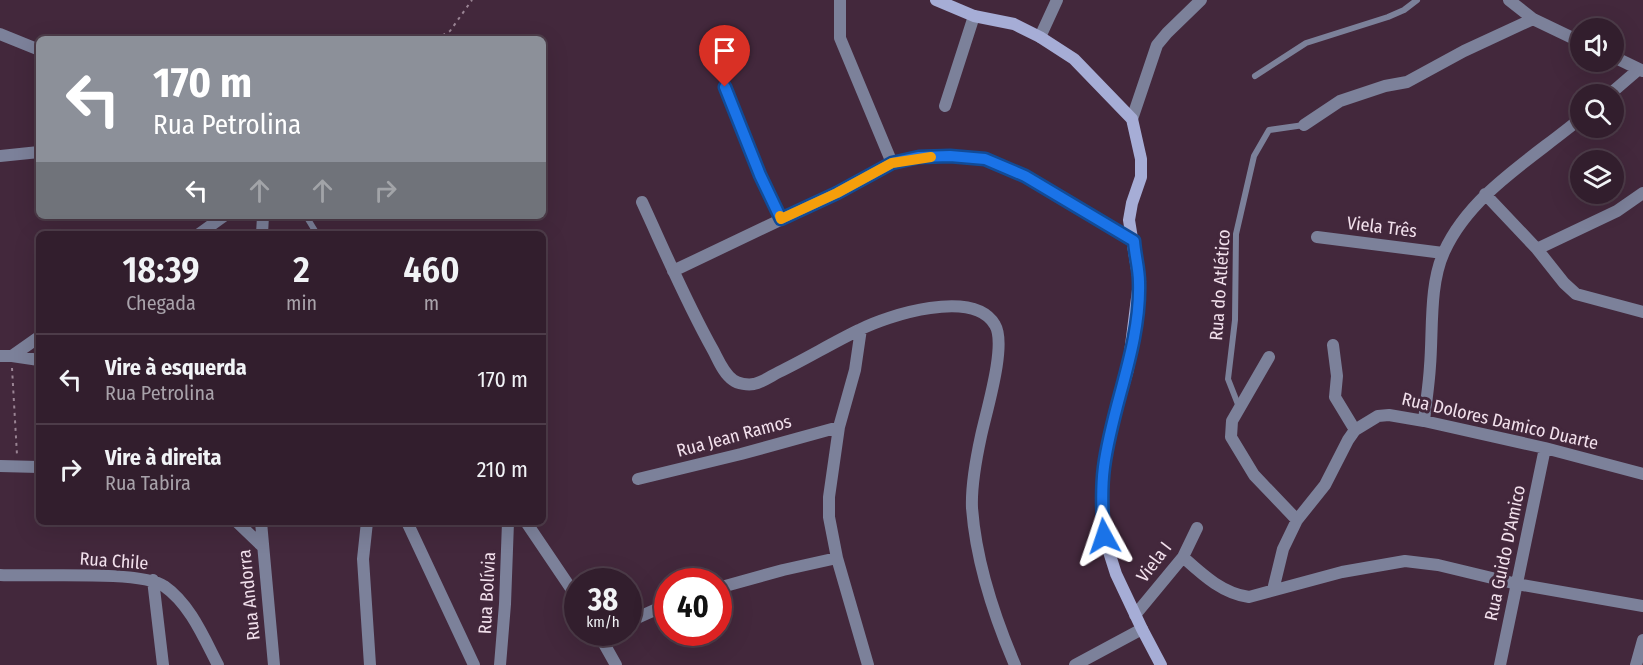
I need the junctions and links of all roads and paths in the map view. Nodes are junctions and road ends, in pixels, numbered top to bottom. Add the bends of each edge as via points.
1 (472, 0) edge
2 (840, 0) edge
3 (936, 0) edge
4 (1057, 0) edge
5 (1201, 0) edge
6 (1417, 0) edge
7 (1509, 0) edge
8 (974, 16) junction
9 (1533, 19) junction
10 (0, 34) edge
11 (441, 36) edge
12 (1040, 37) junction
13 (1570, 37) edge
14 (36, 49) edge
15 (1624, 62) edge
16 (1641, 70) edge
17 (1255, 76) dead end
18 (1623, 84) edge
19 (725, 87) dead end
20 (945, 106) dead end
21 (1132, 119) junction
22 (1304, 125) joint
23 (1570, 127) edge
24 (36, 152) edge
25 (0, 156) edge
26 (892, 163) junction
27 (1643, 193) edge
28 (1485, 194) junction
29 (642, 202) dead end
30 (220, 219) edge
31 (781, 219) junction
32 (203, 231) edge
33 (1317, 237) dead end
34 (1134, 241) junction
35 (1537, 249) junction
36 (1443, 253) junction
37 (673, 271) junction
38 (1643, 312) edge
39 (861, 329) junction
40 (36, 339) edge
41 (1333, 345) dead end
42 (6, 356) edge
43 (1269, 357) dead end
44 (36, 360) edge
45 (1239, 408) junction
46 (1424, 421) junction
47 (838, 427) junction
48 (1355, 430) junction
49 (1545, 448) junction
50 (0, 466) edge
51 (18, 466) junction
52 (36, 467) edge
53 (1643, 474) edge
54 (638, 479) dead end
55 (1297, 520) junction
56 (240, 525) edge
57 (261, 525) edge
58 (368, 525) edge
59 (408, 525) edge
60 (508, 525) edge
61 (528, 525) edge
62 (1197, 528) dead end
63 (262, 546) junction
64 (1183, 557) junction
65 (837, 558) junction
66 (0, 575) edge
67 (564, 578) edge
68 (153, 580) junction
69 (732, 584) edge
70 (1517, 584) junction
71 (1273, 590) junction
72 (1643, 606) edge
73 (1135, 615) junction
74 (1142, 629) junction
75 (1643, 639) edge
76 (607, 646) edge
77 (163, 665) edge
78 (218, 665) edge
79 (274, 665) edge
80 (370, 665) edge
81 (474, 665) edge
82 (500, 665) edge
83 (616, 665) edge
84 (868, 665) edge
85 (1015, 665) edge
86 (1075, 665) edge
87 (1161, 665) edge
88 (1500, 665) edge
89 (1636, 665) edge

1 - 11 path via 450,31
2 - 26 street via 840,38
3 - 8 street
4 - 12 street
5 - 21 street via 1157,45
6 - 17 lane via 1388,17 1306,43
7 - 9 street
8 - 12 street via 1014,24
8 - 20 street
9 - 13 street
9 - 22 street via 1407,82 1340,101
10 - 14 street
12 - 21 street via 1074,59
15 - 16 street
16 - 18 street
19 - 31 street
21 - 34 street via 1142,159 1129,220
22 - 45 lane, Rua do Atlético via 1269,130 1254,156 1238,223 1235,320 1228,379
23 - 28 street
24 - 25 street
26 - 31 street
26 - 34 street via 919,157 985,159 1025,176
27 - 35 street via 1617,211
28 - 35 street
28 - 36 street via 1462,221
29 - 37 street
30 - 32 street
31 - 37 street
33 - 36 street, Viela Três
34 - 73 street via 1139,282 1137,313 1128,369 1104,466 1101,505 1104,536
35 - 38 street via 1576,294
36 - 46 street via 1436,284
37 - 39 street via 701,329 733,381 755,384
39 - 47 street via 855,370
39 - 85 street via 936,306 962,306 981,312 995,324 999,341 997,362 974,472 972,507 999,629
40 - 42 street
41 - 48 street via 1335,397
42 - 44 street
42 - 51 path
43 - 45 street
45 - 55 street via 1232,421 1231,437 1254,475
46 - 48 street, Rua Dolores Damico Duarte via 1378,416
46 - 49 street, Rua Dolores Damico Duarte
47 - 54 street, Rua Jean Ramos
47 - 65 street via 829,507
48 - 55 street via 1328,480
49 - 53 street, Rua Dolores Damico Duarte
49 - 70 street, Rua Guido D'Amico
50 - 51 street
51 - 52 street
55 - 71 street via 1283,549
56 - 63 street
57 - 63 street, Rua Andorra
58 - 80 street via 363,559
59 - 81 street
60 - 82 street, Rua Bolívia
61 - 67 street
62 - 64 street, Viela I
63 - 79 street, Rua Andorra
64 - 71 street via 1234,595 1249,597
64 - 73 street, Viela I
65 - 69 street
65 - 84 street
66 - 68 street, Rua Chile
68 - 77 street
68 - 78 street, Rua Chile via 182,603
70 - 71 street via 1405,561
70 - 72 street
70 - 88 street, Rua Guido D'Amico
73 - 74 street
74 - 86 street
74 - 87 street
75 - 89 street
76 - 83 street

